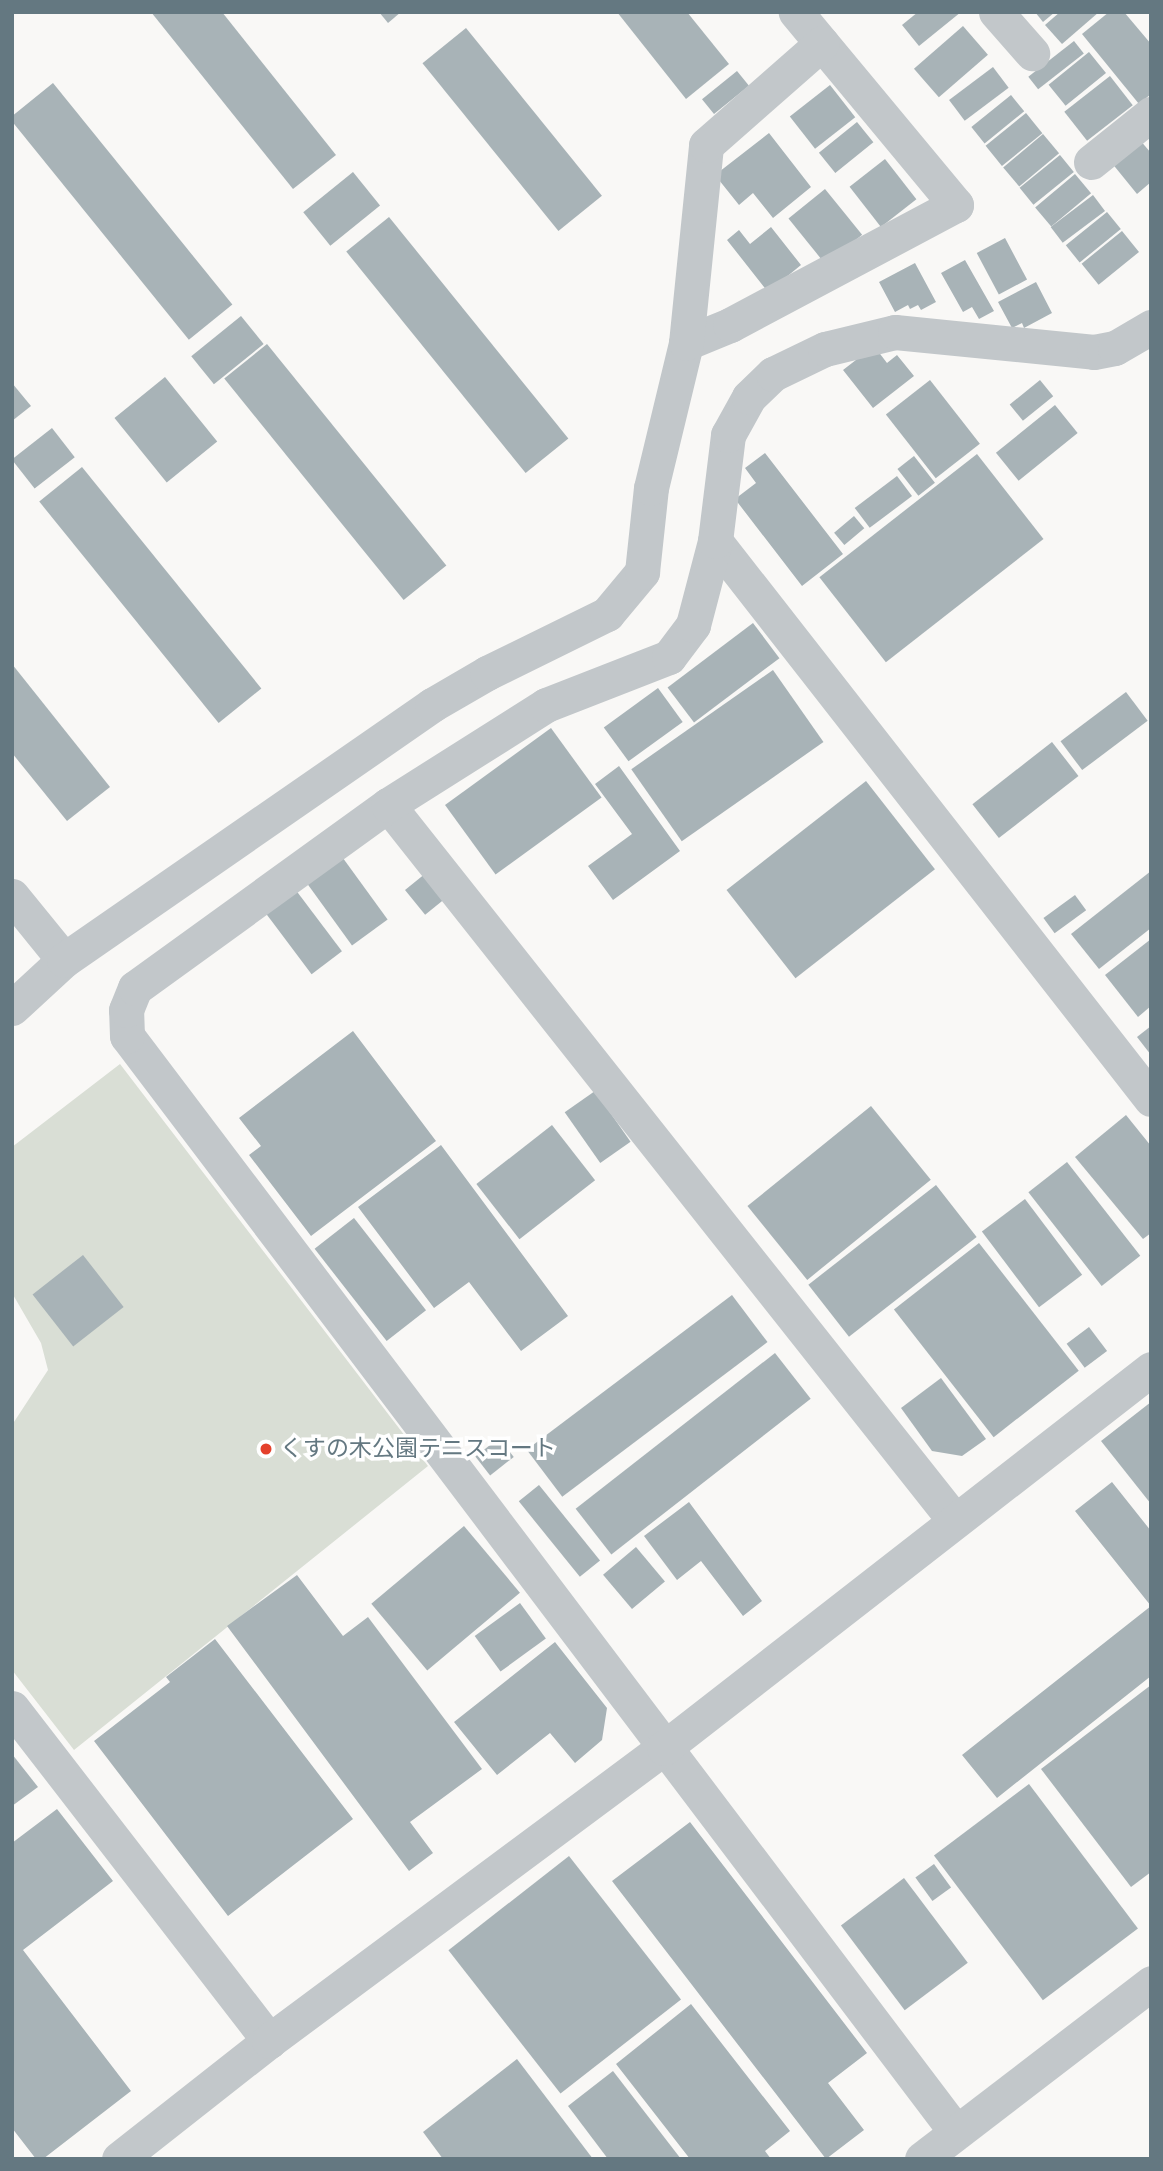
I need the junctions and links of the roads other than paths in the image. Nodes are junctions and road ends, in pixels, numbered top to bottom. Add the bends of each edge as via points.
1 (796, 12) edge
2 (996, 12) edge
3 (822, 43) junction
4 (1032, 53) dead end
5 (1151, 114) edge
6 (1091, 162) dead end
7 (1147, 337) edge
8 (686, 343) junction
9 (715, 541) junction
10 (388, 805) junction
11 (12, 896) edge
12 (64, 960) junction
13 (12, 1008) edge
14 (1151, 1099) edge
15 (1151, 1369) edge
16 (955, 1521) junction
17 (12, 1707) edge
18 (664, 1748) junction
19 (1151, 1983) edge
20 (269, 2041) junction
21 (956, 2132) junction
22 (119, 2159) edge
23 (922, 2159) edge

1 - 3 street
2 - 4 street
3 - 8 street via 706,145
3 - 8 street via 956,205 730,325
5 - 6 street
7 - 9 street via 1094,352 905,332 860,337 772,374 737,415 723,454
8 - 12 street via 651,488 642,572 607,614 432,705
9 - 10 street via 693,625 669,657 546,705
9 - 14 street
10 - 16 street
10 - 18 street via 135,988 126,1010 127,1036
11 - 12 street
12 - 13 street
15 - 16 street
16 - 18 street
17 - 20 street
18 - 20 street
18 - 21 street
19 - 21 street
20 - 22 street
21 - 23 street

